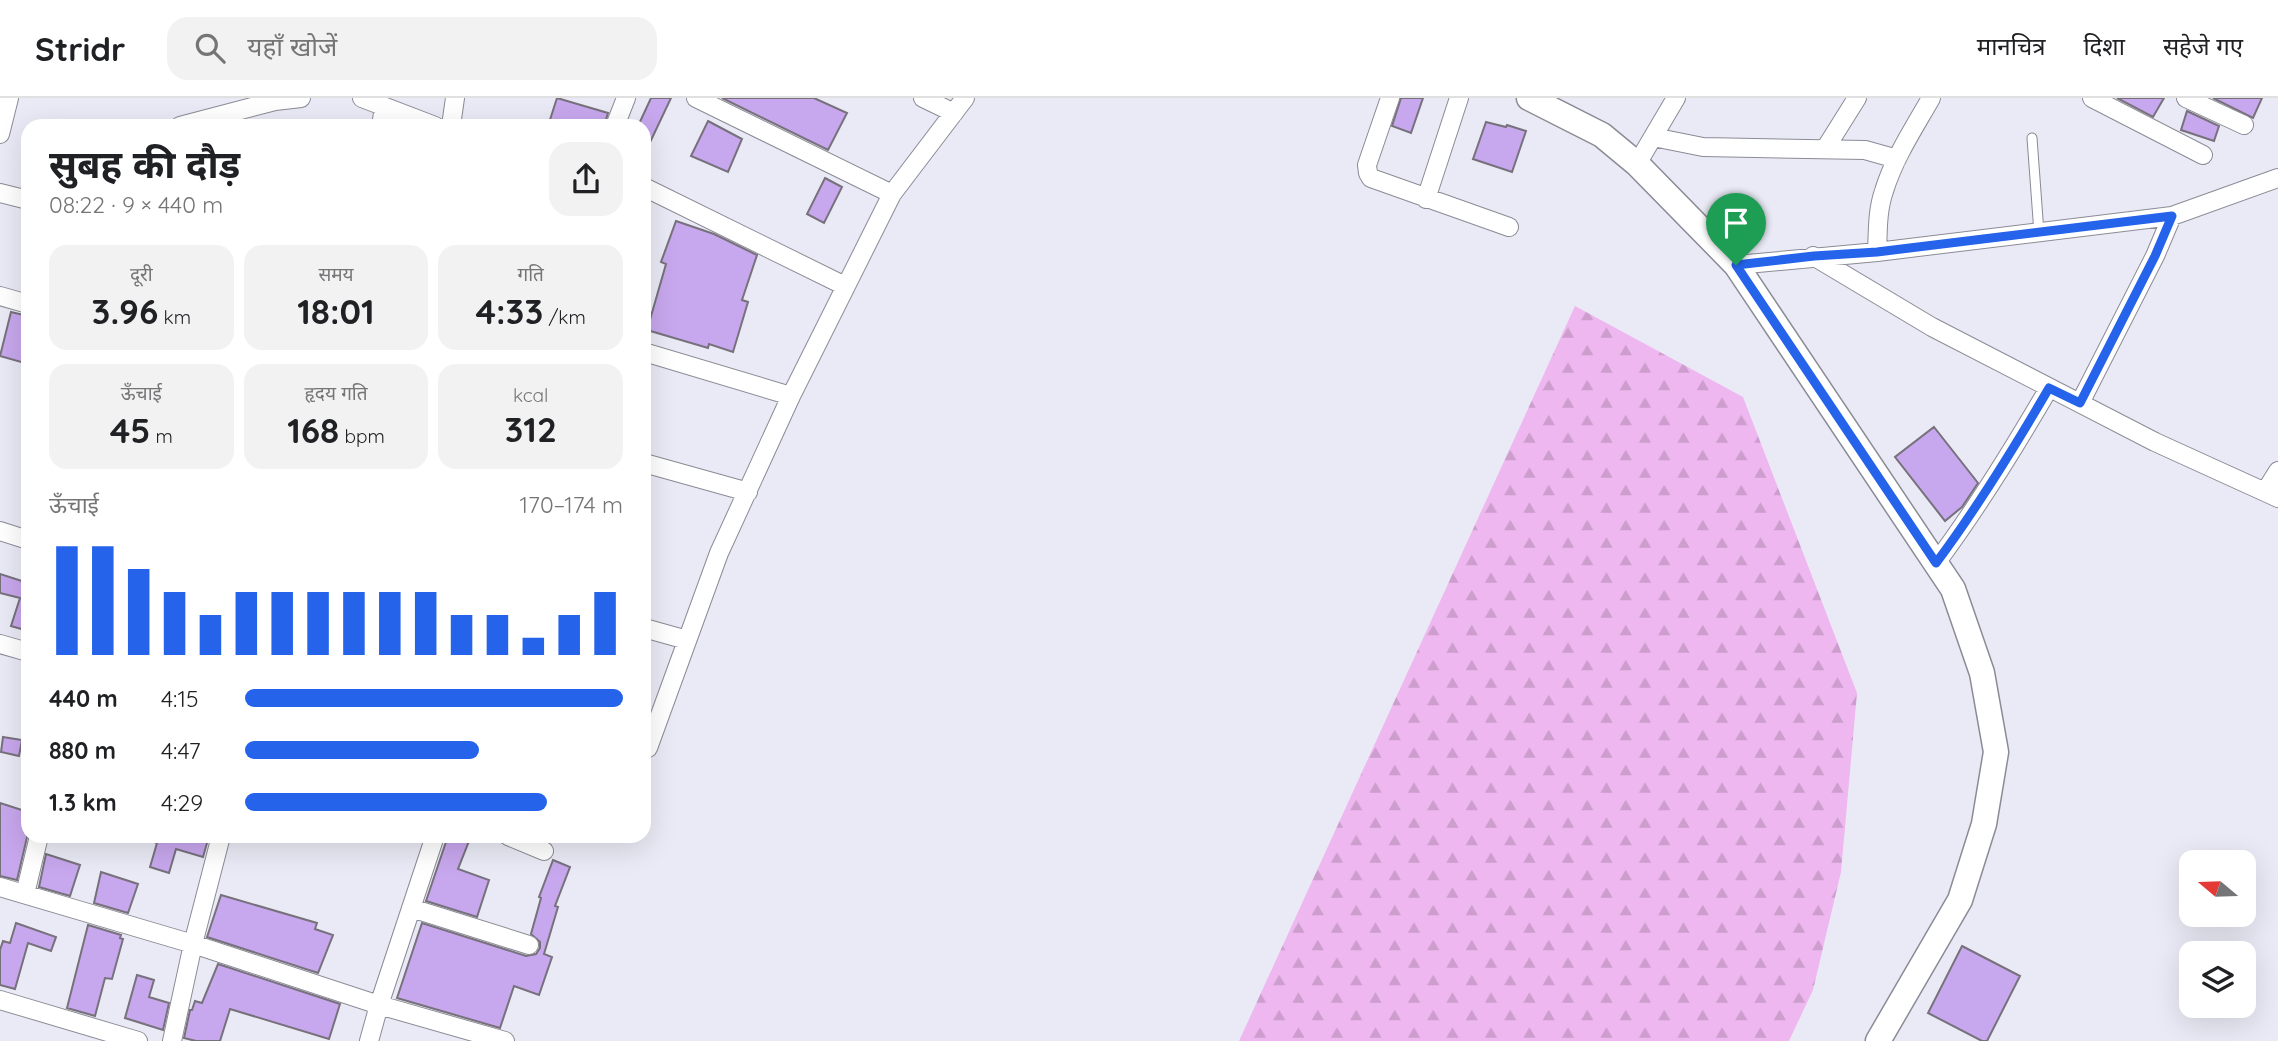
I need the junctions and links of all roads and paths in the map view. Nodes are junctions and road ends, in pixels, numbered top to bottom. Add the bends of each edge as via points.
1 (9, 98) edge
2 (219, 98) edge
3 (301, 98) edge
4 (362, 98) edge
5 (456, 98) edge
6 (626, 98) edge
7 (695, 98) edge
8 (923, 98) edge
9 (965, 98) edge
10 (1390, 98) edge
11 (1459, 98) edge
12 (1529, 98) edge
13 (1676, 98) edge
14 (1857, 98) edge
15 (1931, 98) edge
16 (2092, 98) edge
17 (2186, 98) edge
18 (384, 107) junction
19 (954, 113) junction
20 (214, 117) junction
21 (206, 119) edge
22 (382, 119) edge
23 (416, 119) edge
24 (452, 119) edge
25 (618, 119) edge
26 (2244, 125) dead end
27 (0, 134) edge
28 (1653, 137) junction
29 (2032, 138) dead end
30 (1825, 149) junction
31 (2203, 155) dead end
32 (1897, 159) junction
33 (1637, 164) junction
34 (2278, 178) edge
35 (651, 190) edge
36 (0, 193) edge
37 (892, 194) junction
38 (21, 198) edge
39 (1426, 198) junction
40 (2172, 216) junction
41 (1509, 227) dead end
42 (2039, 233) junction
43 (1877, 252) junction
44 (1814, 256) junction
45 (1736, 265) junction
46 (845, 286) junction
47 (0, 296) edge
48 (21, 302) edge
49 (651, 354) edge
50 (2049, 388) junction
51 (791, 396) junction
52 (2080, 403) junction
53 (651, 465) edge
54 (2278, 471) edge
55 (748, 492) junction
56 (2272, 495) edge
57 (0, 531) edge
58 (21, 538) edge
59 (1936, 563) junction
60 (651, 630) edge
61 (687, 640) junction
62 (0, 644) edge
63 (21, 650) edge
64 (651, 740) edge
65 (37, 843) edge
66 (219, 843) edge
67 (433, 843) edge
68 (525, 843) edge
69 (544, 851) dead end
70 (0, 887) edge
71 (24, 894) junction
72 (411, 908) junction
73 (193, 944) junction
74 (529, 945) dead end
75 (0, 1000) edge
76 (379, 1005) junction
77 (138, 1041) edge
78 (172, 1041) edge
79 (369, 1041) edge
80 (505, 1041) edge
81 (1878, 1041) edge

1 - 27 street
2 - 20 street
3 - 20 street via 275,100
4 - 18 street
5 - 24 street
6 - 25 street
7 - 37 street
8 - 19 street
9 - 19 street
10 - 39 street via 1368,173 1380,183
11 - 39 street
12 - 33 main road via 1602,135
13 - 28 street
14 - 30 street
15 - 32 street
16 - 31 street
17 - 26 street
18 - 22 street
18 - 23 street
19 - 37 street
20 - 21 street
28 - 30 street via 1703,147
28 - 33 street
29 - 42 lane
30 - 32 street via 1865,150
32 - 43 street via 1879,211
33 - 45 main road
34 - 40 street
35 - 46 street
36 - 38 street
37 - 46 street
39 - 41 street
40 - 42 street
40 - 52 street
42 - 43 street
43 - 44 street
44 - 45 street
44 - 50 street via 1932,327
45 - 59 main road
46 - 51 street
47 - 48 street
49 - 51 street
50 - 52 street
50 - 59 street via 2000,471
51 - 55 street
52 - 56 street
53 - 55 street
54 - 56 street
55 - 61 street via 719,553
57 - 58 street
59 - 81 main road via 1953,589 1982,673 1996,752 1984,824 1959,900
60 - 61 street
61 - 64 street
62 - 63 street
65 - 71 street
66 - 73 street
67 - 72 street
68 - 69 street
70 - 71 street
71 - 73 street
72 - 74 street
72 - 76 street
73 - 76 street
73 - 78 street
75 - 77 street
76 - 79 street
76 - 80 street

